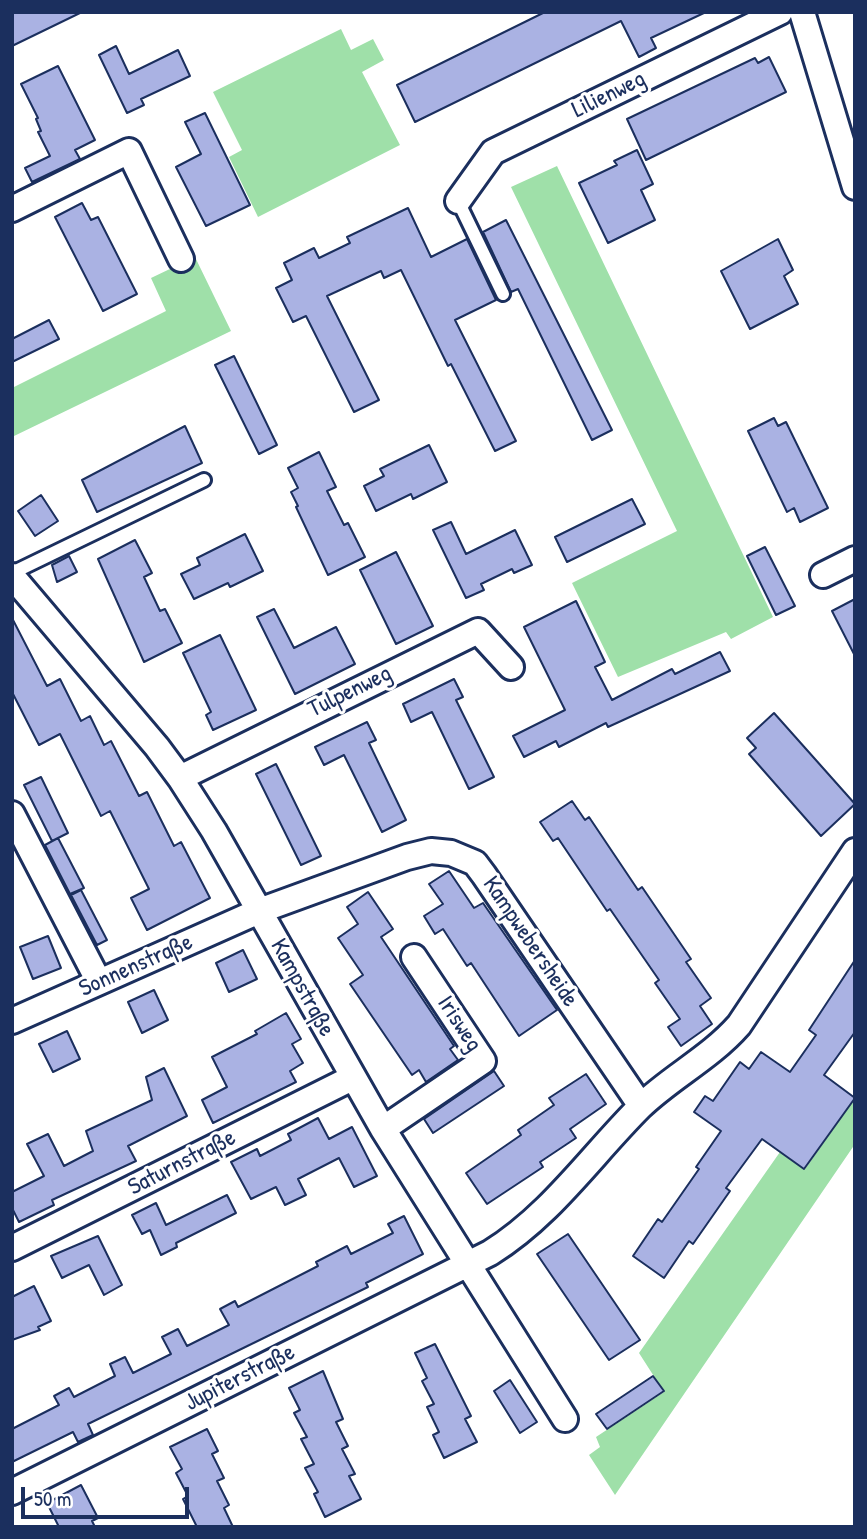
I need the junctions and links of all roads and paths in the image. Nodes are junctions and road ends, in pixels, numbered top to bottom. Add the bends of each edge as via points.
1 (780, 12) edge
2 (802, 12) edge
3 (844, 116) edge
4 (855, 187) edge
5 (457, 201) joint
6 (12, 209) edge
7 (181, 258) dead end
8 (503, 294) dead end
9 (204, 480) dead end
10 (855, 559) edge
11 (12, 575) edge
12 (823, 575) dead end
13 (511, 667) dead end
14 (180, 778) junction
15 (12, 814) edge
16 (855, 851) edge
17 (259, 911) junction
18 (414, 957) dead end
19 (99, 982) junction
20 (12, 1021) edge
21 (352, 1078) junction
22 (641, 1106) junction
23 (383, 1129) junction
24 (12, 1248) edge
25 (467, 1264) junction
26 (565, 1419) dead end
27 (12, 1492) edge

1 - 5 street, Lilienweg via 493,152
2 - 3 street
3 - 4 street
5 - 8 lane
6 - 7 street via 129,151
9 - 11 lane
10 - 12 street
11 - 14 street, Kampstraße
13 - 14 street, Tulpenweg via 478,631
14 - 17 street, Kampstraße
15 - 19 street
16 - 22 street via 739,1025 720,1046
17 - 19 street, Sonnenstraße
17 - 21 street, Kampstraße
17 - 22 street, Kampwebersheide via 431,851 475,863
18 - 23 street, Irisweg via 483,1060
19 - 20 street, Sonnenstraße
21 - 23 street, Kampstraße
21 - 24 street, Saturnstraße
22 - 25 street via 537,1220
23 - 25 street, Kampstraße
25 - 26 street, Kampstraße
25 - 27 street, Jupiterstraße

